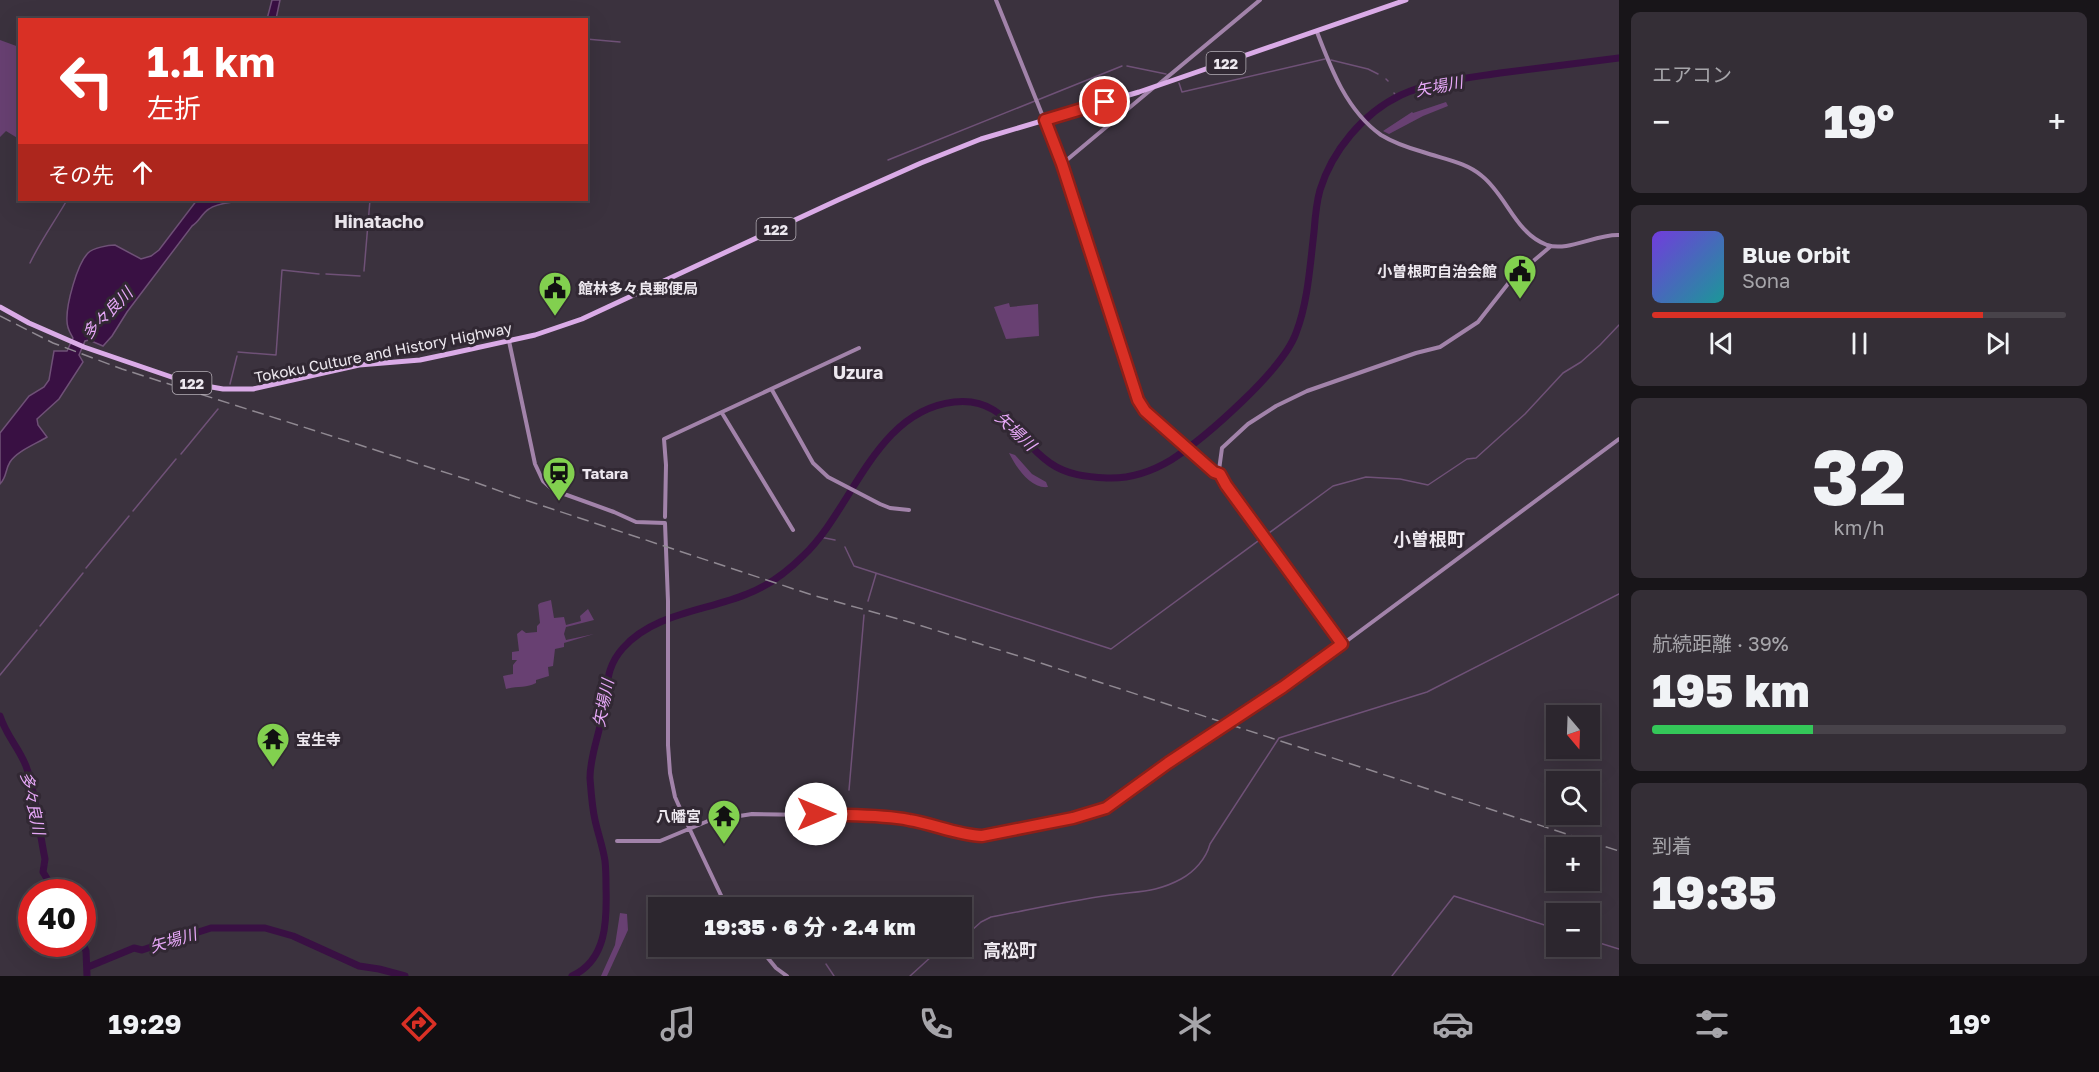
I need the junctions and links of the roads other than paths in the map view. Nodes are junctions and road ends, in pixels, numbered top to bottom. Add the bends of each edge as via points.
1 (996, 0) edge
2 (1260, 0) edge
3 (1406, 0) edge
4 (1317, 32) junction
5 (1155, 87) junction
6 (1045, 120) junction
7 (1062, 164) junction
8 (1619, 235) edge
9 (1551, 246) junction
10 (0, 307) edge
11 (509, 341) junction
12 (859, 348) dead end
13 (772, 390) junction
14 (722, 413) junction
15 (1619, 439) edge
16 (1220, 474) junction
17 (909, 510) dead end
18 (665, 517) dead end
19 (793, 530) dead end
20 (1342, 644) junction
21 (689, 829) junction
22 (617, 841) dead end
23 (722, 897) edge
24 (767, 957) edge
25 (787, 976) edge

1 - 6 street
2 - 5 street
3 - 4 highway, Tokoku Culture and History Highway / 122
4 - 5 highway, Tokoku Culture and History Highway / 122
4 - 9 street via 1332,73 1379,133 1480,174 1526,230
5 - 6 highway, Tokoku Culture and History Highway / 122
5 - 7 street
6 - 7 street
6 - 11 highway, Tokoku Culture and History Highway / 122 via 981,139 921,163 582,319
7 - 16 street via 1138,400 1145,411
8 - 9 street
9 - 16 street via 1511,280 1478,322 1444,345 1307,391 1248,424 1222,448
10 - 11 highway, Tokoku Culture and History Highway / 122 via 84,347 212,388 273,385 359,365 425,359
11 - 21 street via 536,469 548,488 636,522 665,523 669,763 675,796
12 - 13 street
13 - 14 street
13 - 17 street via 822,473 888,507
14 - 18 street via 664,440
14 - 19 street
15 - 20 street
16 - 20 street
20 - 21 street via 1118,801 1095,813 982,836 863,814 742,815
21 - 22 street via 660,841
21 - 23 street
24 - 25 street

